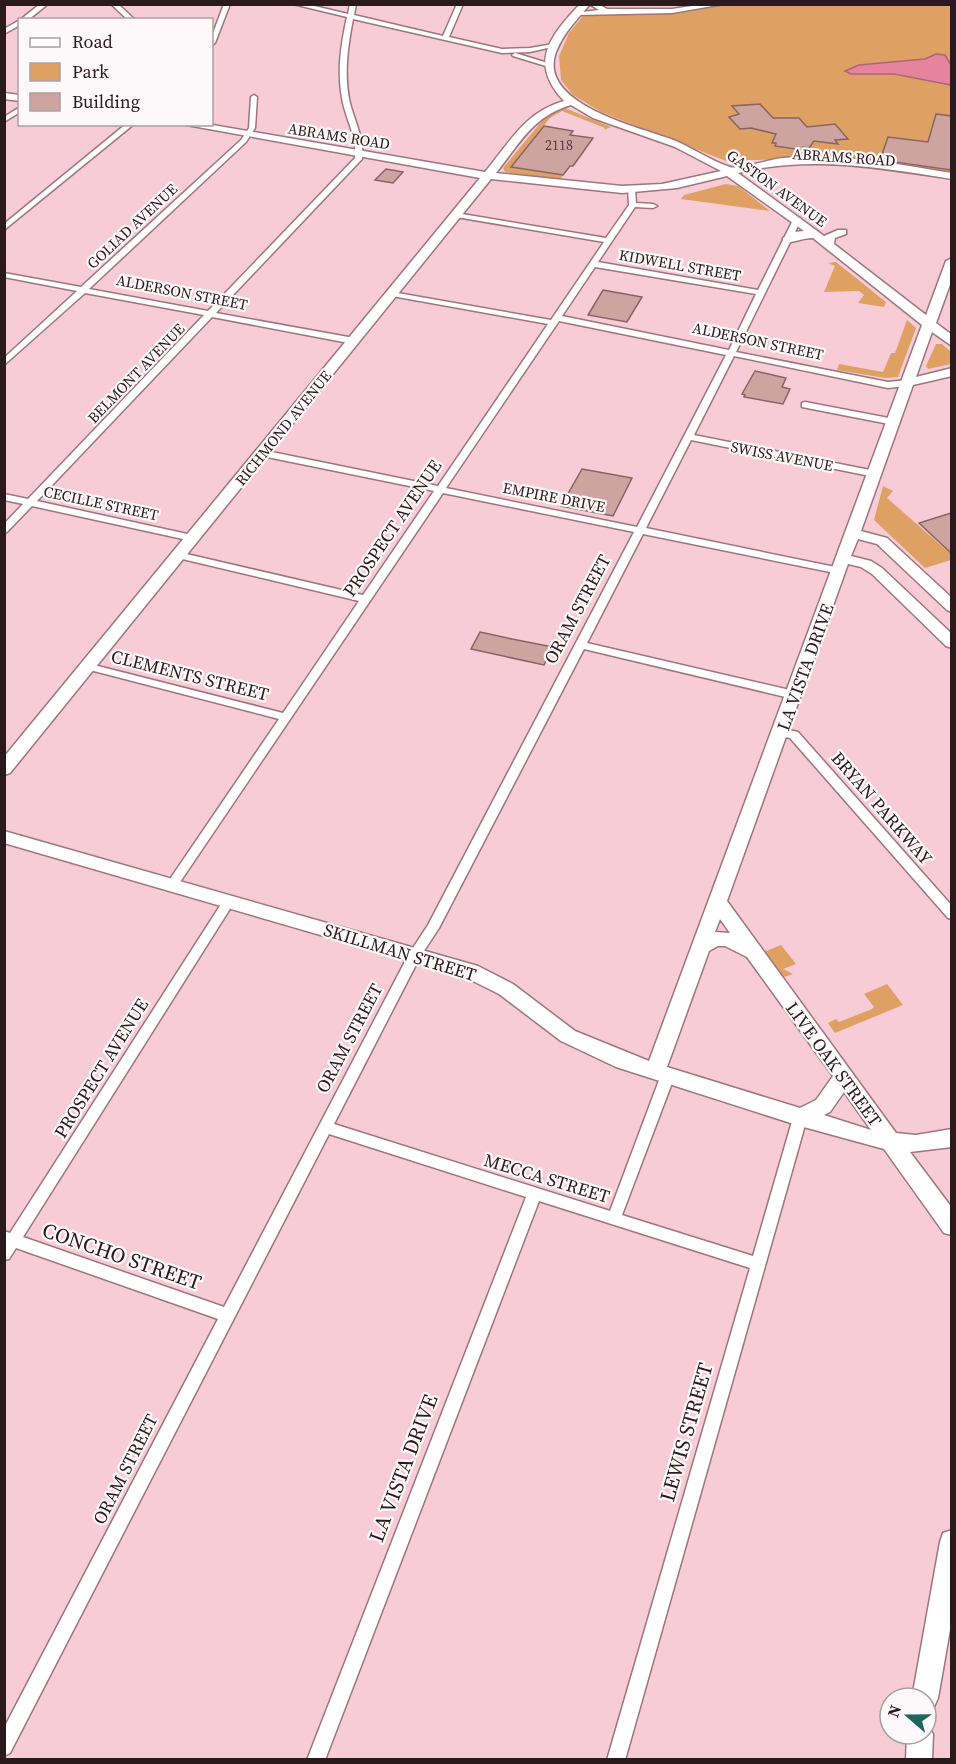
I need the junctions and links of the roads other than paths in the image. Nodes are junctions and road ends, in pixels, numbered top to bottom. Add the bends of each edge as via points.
1 (45, 4) edge
2 (114, 4) edge
3 (227, 4) edge
4 (296, 4) edge
5 (353, 4) edge
6 (460, 4) edge
7 (586, 4) edge
8 (592, 4) edge
9 (721, 4) edge
10 (606, 11) junction
11 (577, 13) junction
12 (350, 17) junction
13 (25, 18) edge
14 (130, 18) edge
15 (18, 23) edge
16 (4, 32) edge
17 (445, 38) junction
18 (213, 40) edge
19 (553, 46) junction
20 (502, 51) junction
21 (549, 65) junction
22 (551, 78) junction
23 (254, 97) dead end
24 (571, 102) junction
25 (18, 110) edge
26 (535, 118) junction
27 (4, 120) edge
28 (129, 126) edge
29 (196, 126) edge
30 (247, 136) junction
31 (360, 155) junction
32 (707, 158) junction
33 (759, 164) junction
34 (858, 168) junction
35 (732, 173) junction
36 (488, 176) junction
37 (951, 176) edge
38 (951, 182) edge
39 (632, 197) junction
40 (653, 206) dead end
41 (456, 215) junction
42 (797, 220) junction
43 (4, 228) edge
44 (842, 232) dead end
45 (815, 235) junction
46 (787, 240) junction
47 (609, 241) junction
48 (828, 245) junction
49 (951, 261) edge
50 (593, 264) junction
51 (4, 275) edge
52 (83, 290) junction
53 (762, 293) junction
54 (392, 294) junction
55 (210, 314) junction
56 (556, 320) junction
57 (928, 326) junction
58 (354, 340) junction
59 (951, 342) edge
60 (732, 353) junction
61 (4, 363) edge
62 (951, 372) edge
63 (908, 383) junction
64 (805, 405) dead end
65 (894, 422) junction
66 (688, 437) junction
67 (262, 453) junction
68 (875, 474) junction
69 (439, 490) junction
70 (4, 497) edge
71 (30, 503) junction
72 (4, 530) edge
73 (640, 530) junction
74 (853, 533) junction
75 (192, 538) junction
76 (178, 555) junction
77 (842, 565) junction
78 (366, 599) junction
79 (951, 607) edge
80 (951, 642) edge
81 (580, 645) junction
82 (86, 666) junction
83 (794, 695) junction
84 (286, 717) junction
85 (780, 732) junction
86 (4, 768) edge
87 (4, 837) edge
88 (172, 885) junction
89 (229, 901) junction
90 (718, 902) junction
91 (951, 915) edge
92 (702, 946) junction
93 (753, 952) junction
94 (415, 954) junction
95 (662, 1074) junction
96 (844, 1076) junction
97 (800, 1118) junction
98 (325, 1127) junction
99 (951, 1138) edge
100 (892, 1142) junction
101 (534, 1194) junction
102 (614, 1218) junction
103 (951, 1226) edge
104 (9, 1239) edge
105 (4, 1254) edge
106 (758, 1264) junction
107 (226, 1315) junction
108 (951, 1542) edge
109 (927, 1686) edge
110 (4, 1747) edge
111 (316, 1760) edge
112 (616, 1760) edge

1 - 13 street
2 - 14 street
3 - 18 street
4 - 12 street
5 - 12 street
6 - 17 street
7 - 11 street
8 - 10 street
9 - 10 street via 672,10
10 - 11 street
11 - 19 street
12 - 17 street
12 - 31 street via 343,79
15 - 16 street
17 - 20 street
19 - 20 street
19 - 21 street
20 - 21 street
21 - 22 street
22 - 24 street, GASTON AVENUE
22 - 26 street via 548,95
23 - 30 street via 252,128
24 - 26 street, RICHMOND AVENUE via 547,109
24 - 32 street, GASTON AVENUE
25 - 27 street
26 - 36 street, RICHMOND AVENUE
28 - 43 street
29 - 30 street, ABRAMS ROAD
30 - 31 street, ABRAMS ROAD
30 - 52 street, GOLIAD AVENUE
31 - 36 street, ABRAMS ROAD
31 - 55 street, BELMONT AVENUE
32 - 33 street
32 - 35 street, GASTON AVENUE
33 - 34 street, ABRAMS ROAD via 805,161
33 - 35 street, ABRAMS ROAD
34 - 35 street, ABRAMS ROAD via 787,167
34 - 37 street, ABRAMS ROAD
34 - 38 street, ABRAMS ROAD
35 - 39 street, ABRAMS ROAD via 678,191
35 - 42 street, GASTON AVENUE
36 - 39 street, ABRAMS ROAD via 497,181 580,194
36 - 41 street, RICHMOND AVENUE
39 - 40 street
39 - 47 street, PROSPECT AVENUE
41 - 47 street, KIDWELL STREET
41 - 54 street, RICHMOND AVENUE
42 - 45 street, GASTON AVENUE
42 - 46 street, ORAM STREET
44 - 48 street via 830,236
45 - 46 street via 798,234
45 - 48 street, GASTON AVENUE
46 - 53 street, ORAM STREET
47 - 50 street, PROSPECT AVENUE
48 - 57 street, GASTON AVENUE
49 - 57 street, LA VISTA DRIVE
50 - 53 street, KIDWELL STREET
50 - 56 street, PROSPECT AVENUE
51 - 52 street, ALDERSON STREET
52 - 55 street, ALDERSON STREET
52 - 61 street, GOLIAD AVENUE
53 - 60 street, ORAM STREET
54 - 56 street, ALDERSON STREET
54 - 58 street, RICHMOND AVENUE
55 - 58 street, ALDERSON STREET
55 - 71 street, BELMONT AVENUE
56 - 60 street, ALDERSON STREET
56 - 69 street, PROSPECT AVENUE
57 - 59 street, GASTON AVENUE
57 - 63 street, LA VISTA DRIVE
58 - 67 street, RICHMOND AVENUE
60 - 63 street, ALDERSON STREET via 888,385
60 - 66 street, ORAM STREET
62 - 63 street, ALDERSON STREET
63 - 65 street, LA VISTA DRIVE
64 - 65 street
65 - 68 street, LA VISTA DRIVE
66 - 68 street, SWISS AVENUE
66 - 73 street, ORAM STREET
67 - 69 street, EMPIRE DRIVE
67 - 75 street, RICHMOND AVENUE
68 - 74 street, LA VISTA DRIVE
69 - 73 street, EMPIRE DRIVE
69 - 78 street, PROSPECT AVENUE
70 - 71 street, CECILLE STREET
71 - 72 street, BELMONT AVENUE
71 - 75 street, CECILLE STREET
73 - 77 street, EMPIRE DRIVE
73 - 81 street, ORAM STREET
74 - 77 street, LA VISTA DRIVE
74 - 79 street via 882,541
75 - 76 street, RICHMOND AVENUE
76 - 78 street
76 - 82 street, RICHMOND AVENUE
77 - 80 street via 866,564 877,571
77 - 83 street, LA VISTA DRIVE
78 - 84 street, PROSPECT AVENUE
81 - 83 street
81 - 94 street, ORAM STREET via 433,928
82 - 84 street, CLEMENTS STREET
82 - 86 street, RICHMOND AVENUE
83 - 85 street, LA VISTA DRIVE
84 - 88 street, PROSPECT AVENUE
85 - 90 street, LA VISTA DRIVE
85 - 91 street, BRYAN PARKWAY via 794,735
87 - 88 street, SKILLMAN STREET
88 - 89 street, SKILLMAN STREET
89 - 94 street, SKILLMAN STREET
89 - 104 street, PROSPECT AVENUE
90 - 92 street, LA VISTA DRIVE
90 - 93 street, LIVE OAK STREET
92 - 93 street via 715,937 723,937
92 - 95 street, LA VISTA DRIVE
93 - 96 street, LIVE OAK STREET
94 - 95 street, SKILLMAN STREET via 471,971 506,989 568,1036
94 - 98 street, ORAM STREET
95 - 97 street, SKILLMAN STREET
95 - 102 street, LA VISTA DRIVE
96 - 97 street via 823,1106
96 - 100 street, LIVE OAK STREET
97 - 100 street, SKILLMAN STREET
97 - 106 street, LEWIS STREET
98 - 101 street, MECCA STREET
98 - 107 street, ORAM STREET
99 - 100 street, SKILLMAN STREET via 923,1144
100 - 103 street, LIVE OAK STREET
101 - 102 street, MECCA STREET
101 - 111 street, LA VISTA DRIVE
102 - 106 street, MECCA STREET
104 - 105 street, PROSPECT AVENUE
104 - 107 street, CONCHO STREET
106 - 112 street, LEWIS STREET
107 - 110 street, ORAM STREET
108 - 109 street

